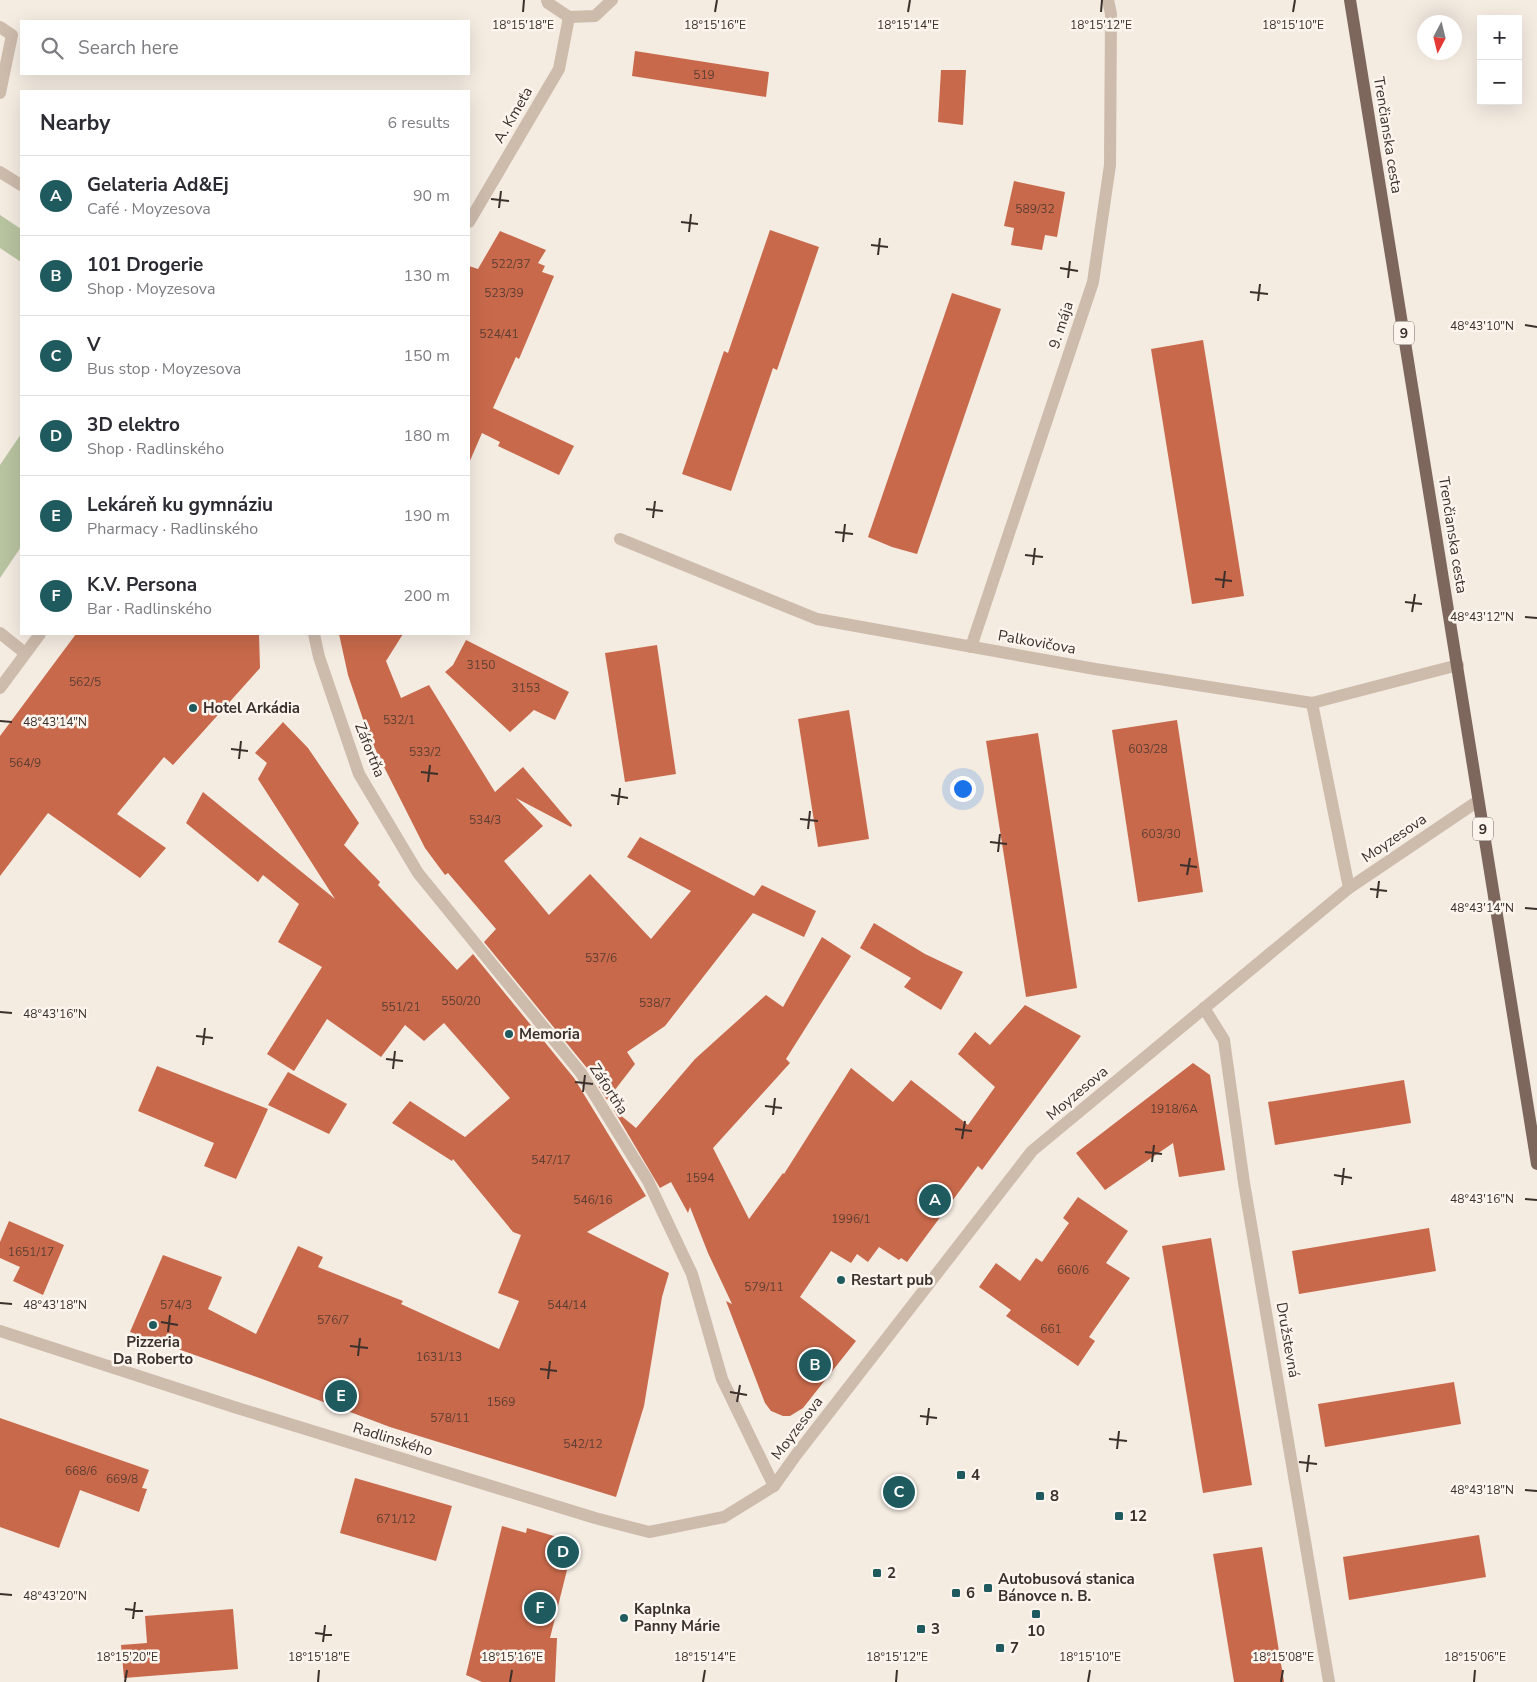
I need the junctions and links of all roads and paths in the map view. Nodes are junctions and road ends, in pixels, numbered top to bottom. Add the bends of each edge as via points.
1 (547, 0) edge
2 (612, 0) edge
3 (1108, 0) edge
4 (1350, 0) edge
5 (569, 17) junction
6 (0, 27) edge
7 (0, 93) edge
8 (0, 172) edge
9 (20, 184) edge
10 (470, 220) edge
11 (620, 539) dead end
12 (0, 633) edge
13 (39, 635) edge
14 (314, 635) edge
15 (971, 646) junction
16 (25, 653) junction
17 (1458, 665) junction
18 (0, 688) edge
19 (1312, 703) junction
20 (1478, 801) junction
21 (1349, 888) junction
22 (1204, 1008) junction
23 (1537, 1164) edge
24 (0, 1331) edge
25 (774, 1486) junction
26 (1329, 1682) edge

1 - 5 street
2 - 5 street via 595,16
3 - 15 street, 9. mája via 1111,14 1110,165 1093,282
4 - 17 main road, Trenčianska cesta / 9
5 - 10 street, A. Kmeťa via 559,69
6 - 7 street via 12,35
8 - 9 street
11 - 15 street, Palkovičova via 817,619
12 - 16 street
13 - 16 street
14 - 25 street, Záfortňa via 318,657 359,774 418,873 580,1073 648,1181 692,1274 722,1378
15 - 19 street, Palkovičova
16 - 18 street
17 - 19 street, Palkovičova
17 - 20 main road, Trenčianska cesta / 9
19 - 21 street
20 - 21 street, Moyzesova
20 - 23 main road, Trenčianska cesta / 9
21 - 22 street, Moyzesova
22 - 25 street, Moyzesova via 1032,1151
22 - 26 street, Družstevná via 1224,1040 1244,1183
24 - 25 street, Radlinského via 244,1410 649,1532 724,1517

